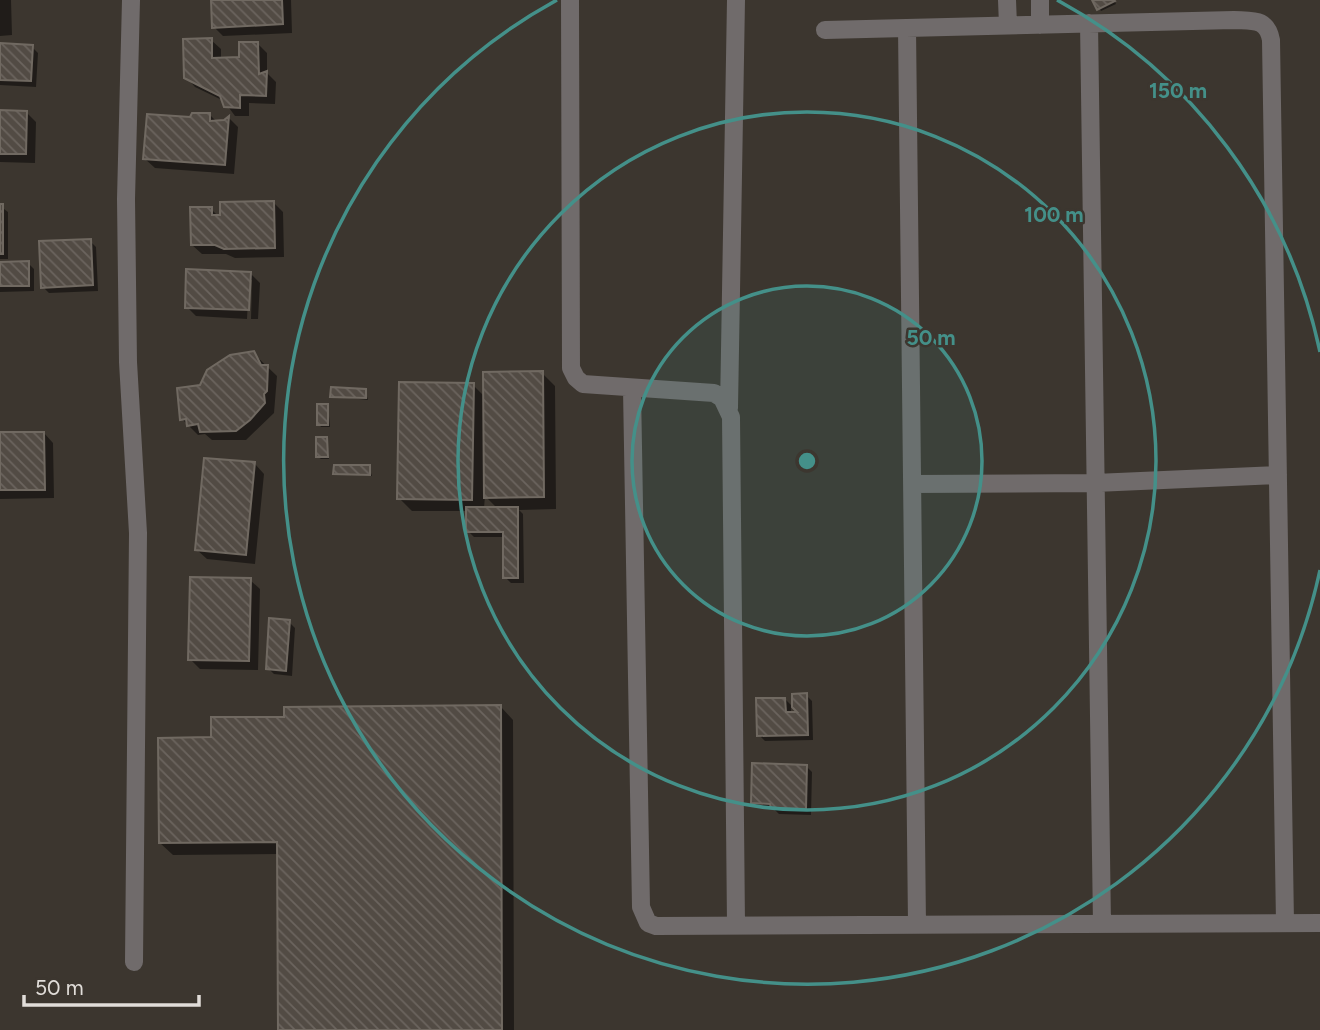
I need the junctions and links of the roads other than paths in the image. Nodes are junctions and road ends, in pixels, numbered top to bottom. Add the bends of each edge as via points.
1 (131, 0) edge
2 (570, 0) edge
3 (736, 0) edge
4 (1007, 0) edge
5 (1040, 0) edge
6 (1088, 23) junction
7 (1008, 25) junction
8 (1040, 25) junction
9 (907, 28) junction
10 (825, 30) dead end
11 (632, 389) junction
12 (729, 408) junction
13 (1278, 475) junction
14 (1095, 483) junction
15 (912, 484) junction
16 (1285, 923) junction
17 (1320, 923) edge
18 (736, 924) junction
19 (917, 924) junction
20 (1102, 924) junction
21 (134, 962) dead end

1 - 21 street via 128,362 138,533
2 - 11 street via 571,368 583,384
3 - 12 street
4 - 7 street
5 - 8 street
6 - 8 street
6 - 13 street via 1234,20 1257,21 1269,28
6 - 14 street
7 - 8 street
7 - 9 street
9 - 10 street
9 - 15 street
11 - 12 street via 714,393
11 - 18 street via 641,907 648,923 656,926
12 - 18 street
13 - 14 street
13 - 16 street
14 - 15 street
14 - 20 street
15 - 19 street
16 - 17 street
16 - 20 street
18 - 19 street
19 - 20 street

